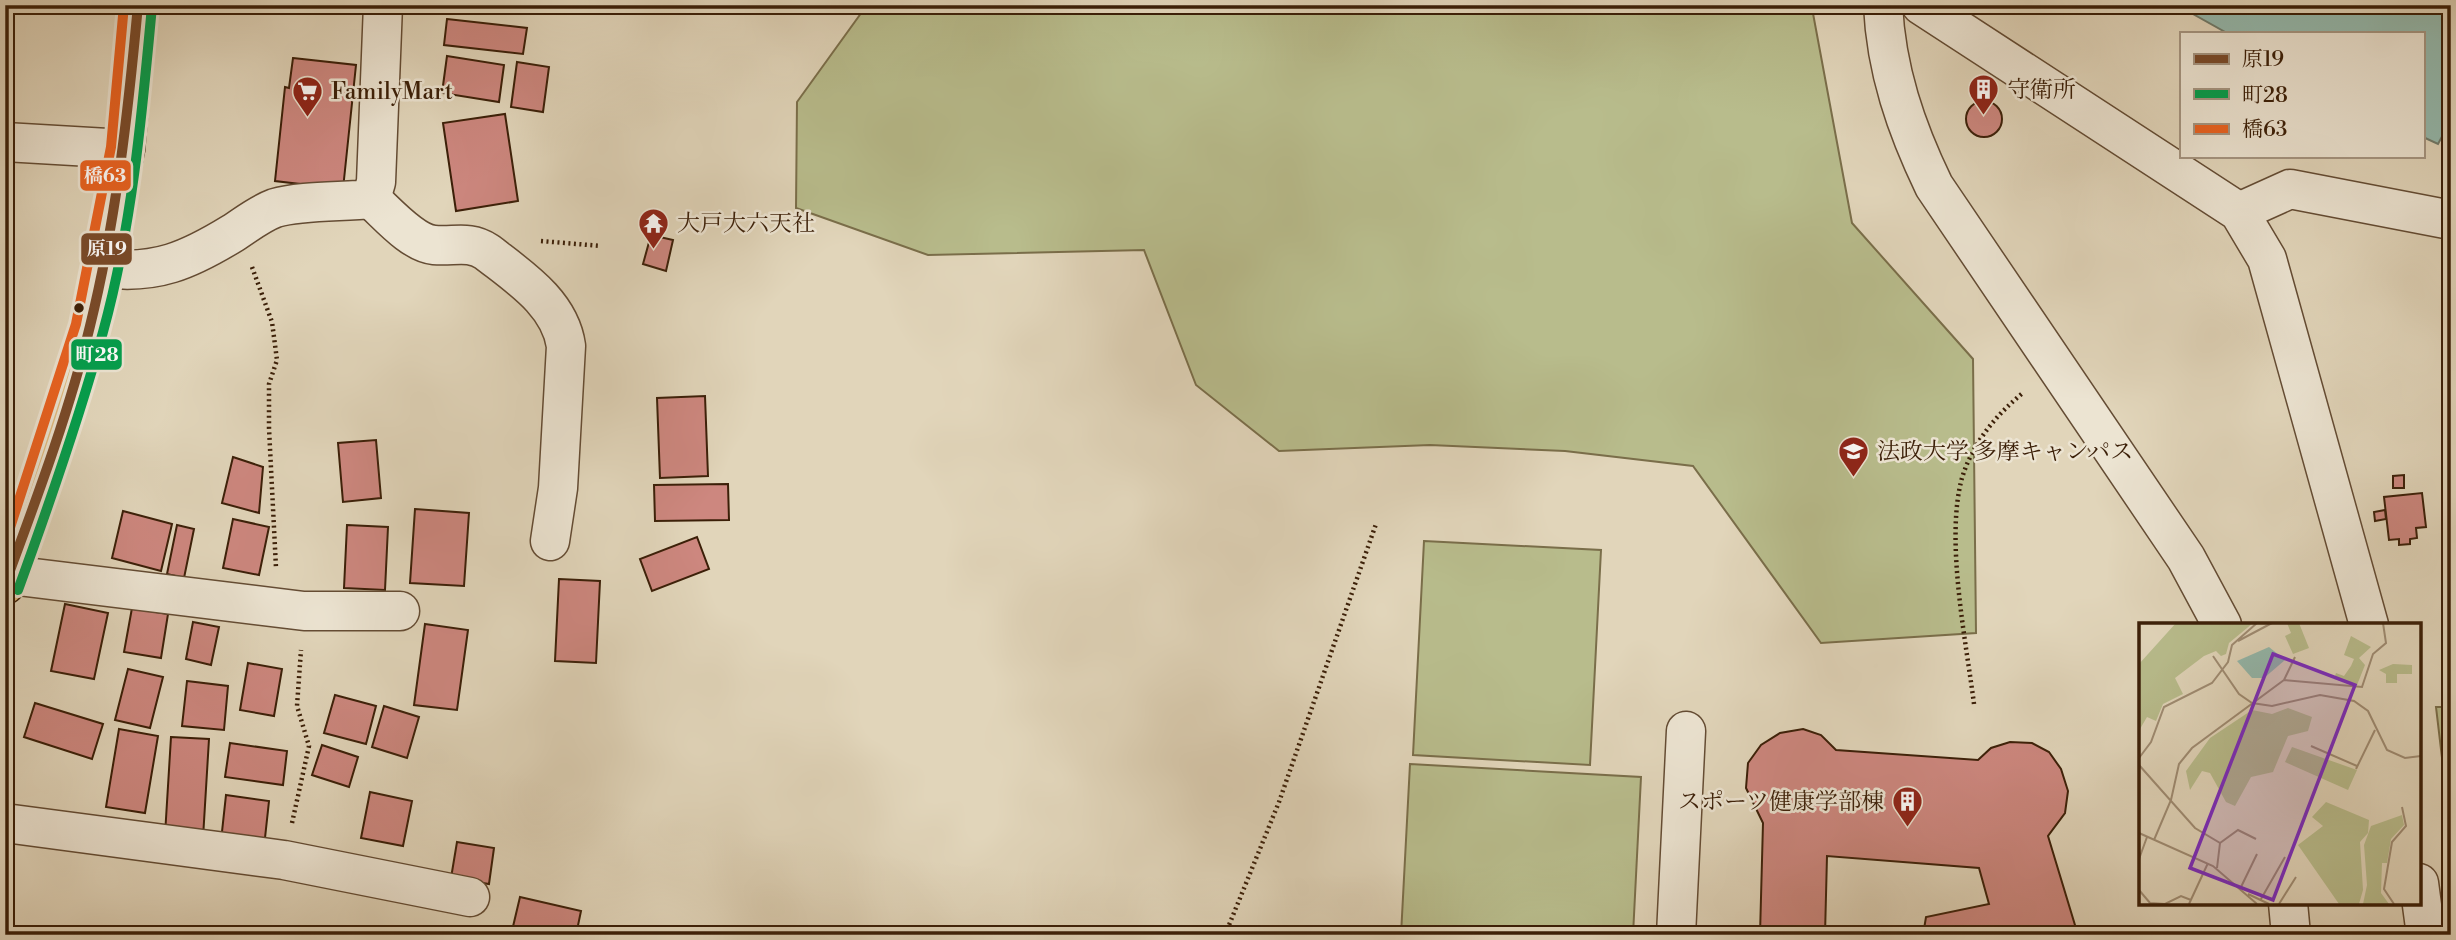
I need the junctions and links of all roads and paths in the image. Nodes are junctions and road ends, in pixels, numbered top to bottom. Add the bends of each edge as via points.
1 (138, 5) edge
2 (383, 5) edge
3 (1883, 5) edge
4 (1921, 5) edge
5 (5, 142) edge
6 (125, 149) junction
7 (371, 199) junction
8 (2239, 212) junction
9 (2451, 220) edge
10 (235, 232) junction
11 (103, 268) junction
12 (2028, 390) dead end
13 (1376, 524) dead end
14 (550, 541) dead end
15 (8, 580) edge
16 (291, 609) junction
17 (400, 611) dead end
18 (2221, 623) edge
19 (2368, 623) edge
20 (1974, 704) dead end
21 (1686, 731) dead end
22 (5, 823) edge
23 (284, 860) junction
24 (470, 897) dead end
25 (2421, 898) edge
26 (2288, 905) edge
27 (1225, 935) edge
28 (1676, 935) edge
29 (2291, 935) edge
30 (2426, 935) edge

1 - 6 main road
2 - 7 street via 376,182
3 - 18 street via 1885,45 1899,103 1934,187 2186,558
4 - 8 street
5 - 6 street
6 - 11 main road
7 - 10 street via 277,208 254,217
7 - 14 street via 431,245 464,243 488,251 550,306 562,325 566,346 558,488
8 - 9 street via 2290,189
8 - 19 street via 2266,259
10 - 11 street via 196,254 157,268 130,272
10 - 16 path via 268,310 277,360 269,384 269,428
11 - 15 main road via 69,397
12 - 20 path via 2002,410 1982,434 1962,479 1958,569
13 - 27 path via 1279,802
15 - 16 street
16 - 17 street
16 - 23 path via 297,706 309,746
21 - 28 street
22 - 23 street
23 - 24 street
25 - 30 street
26 - 29 street

